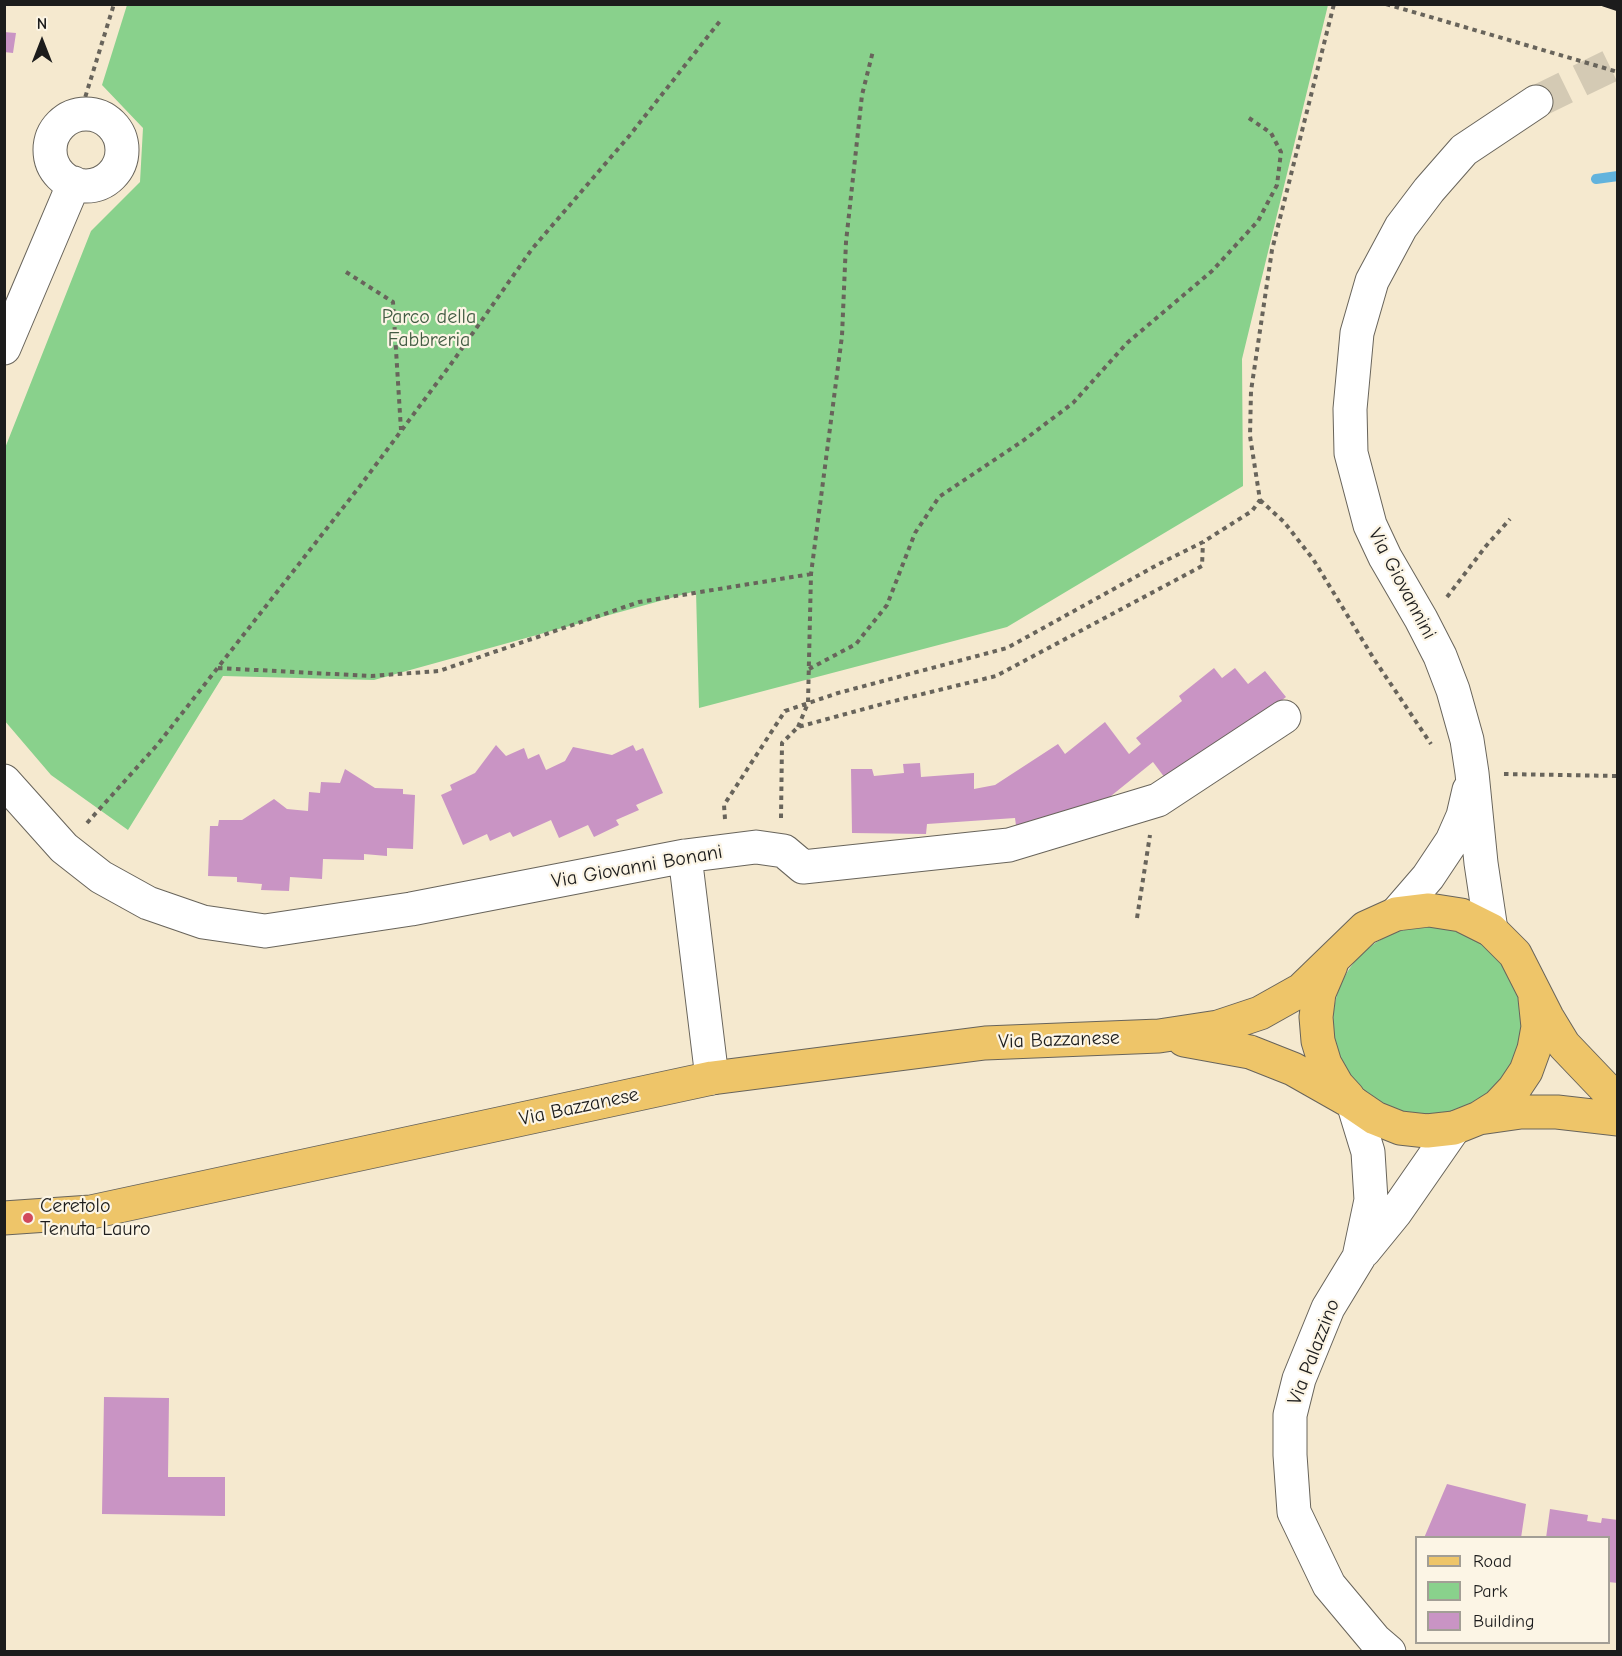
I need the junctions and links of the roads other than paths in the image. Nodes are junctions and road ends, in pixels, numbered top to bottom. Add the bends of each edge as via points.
1 (1536, 102) tunnel mouth
2 (74, 183) junction
3 (4, 348) edge
4 (1284, 717) dead end
5 (1472, 773) junction
6 (4, 782) edge
7 (685, 856) junction
8 (1396, 914) junction
9 (1491, 930) junction
10 (1341, 951) junction
11 (1531, 983) junction
12 (1159, 1036) junction
13 (712, 1078) junction
14 (1617, 1096) edge
15 (1353, 1103) junction
16 (1617, 1119) edge
17 (1467, 1123) junction
18 (4, 1218) edge
19 (1359, 1257) junction
20 (1389, 1652) edge

1 - 5 street, Via Giovannini via 1464,150 1401,227 1372,281 1358,333 1350,409 1351,453 1370,525 1440,656 1467,740
2 - 2 street via 59,175 50,156 50,145 60,125 72,116 93,115 109,122 118,134 122,150 118,166 97,184
2 - 3 street
4 - 7 street, Via Giovanni Bonani via 1158,800 1009,845 803,867 784,851 756,847
5 - 8 street via 1463,816 1452,841
5 - 9 street, Via Giovannini
6 - 7 street, Via Giovanni Bonani via 64,848 101,878 148,903 203,922 265,931 411,909
7 - 13 street
8 - 9 main road, Via Bazzanese via 1428,910 1461,915
8 - 10 main road, Via Bazzanese via 1365,928
9 - 11 main road, Via Bazzanese via 1515,954
10 - 12 main road, Via Bazzanese via 1300,990 1260,1013 1218,1027
10 - 15 main road, Via Bazzanese via 1319,993 1316,1017 1325,1064
11 - 14 main road, Via Bazzanese via 1564,1045
11 - 17 main road, Via Bazzanese via 1538,1027 1526,1071 1498,1106
12 - 13 main road, Via Bazzanese via 985,1043
12 - 15 main road, Via Bazzanese via 1250,1052 1293,1069
13 - 18 main road, Via Bazzanese via 91,1212
15 - 17 main road, Via Bazzanese via 1400,1128 1427,1131
15 - 19 street, Via Palazzino via 1368,1152 1371,1200
16 - 17 main road, Via Bazzanese via 1521,1112
17 - 19 street
19 - 20 street, Via Palazzino via 1328,1308 1299,1379 1290,1415 1294,1512 1329,1585

